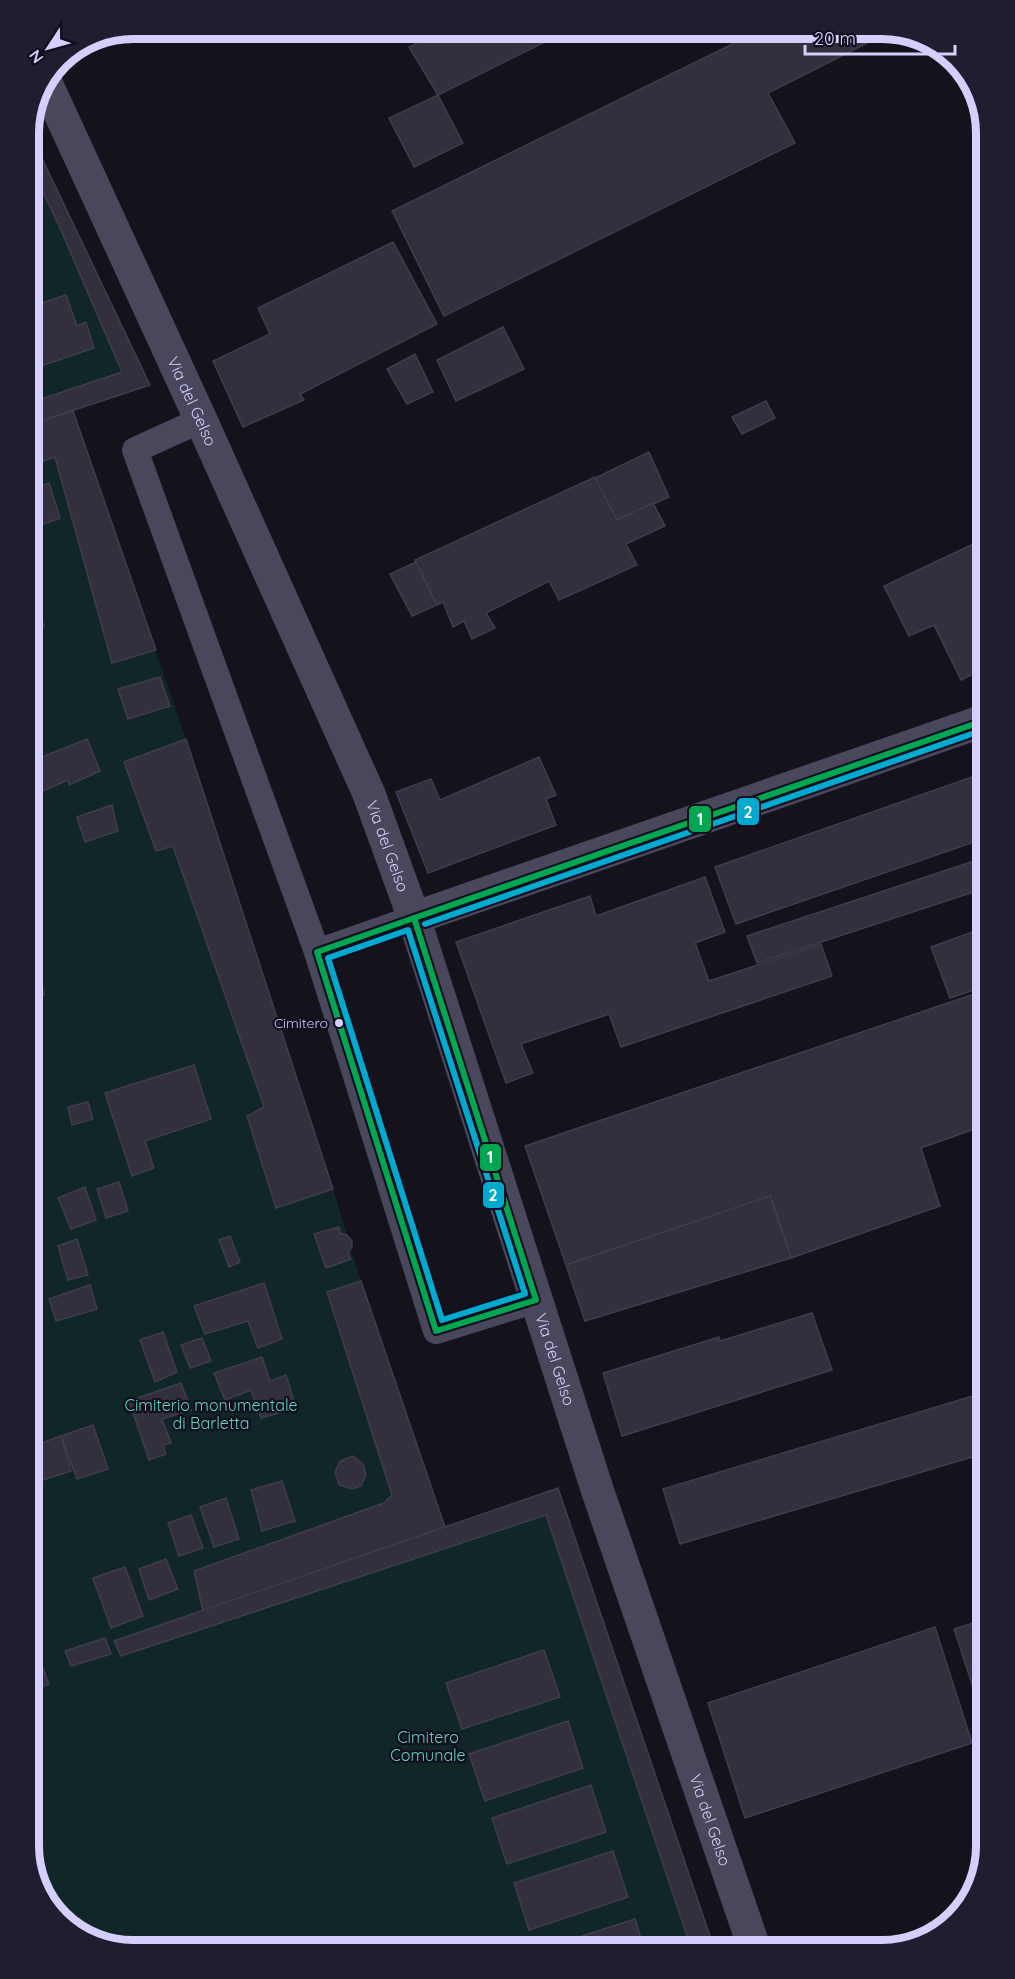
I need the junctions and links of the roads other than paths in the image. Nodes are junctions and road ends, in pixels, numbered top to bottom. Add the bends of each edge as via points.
1 (50, 91) edge
2 (201, 420) junction
3 (976, 724) edge
4 (414, 918) junction
5 (317, 952) junction
6 (536, 1300) junction
7 (752, 1940) edge

1 - 2 street, Via del Gelso
2 - 4 street, Via del Gelso via 369,794
2 - 5 lane via 135,450
3 - 4 street
4 - 5 lane
4 - 6 street, Via del Gelso
5 - 6 lane via 436,1331
6 - 7 street, Via del Gelso

